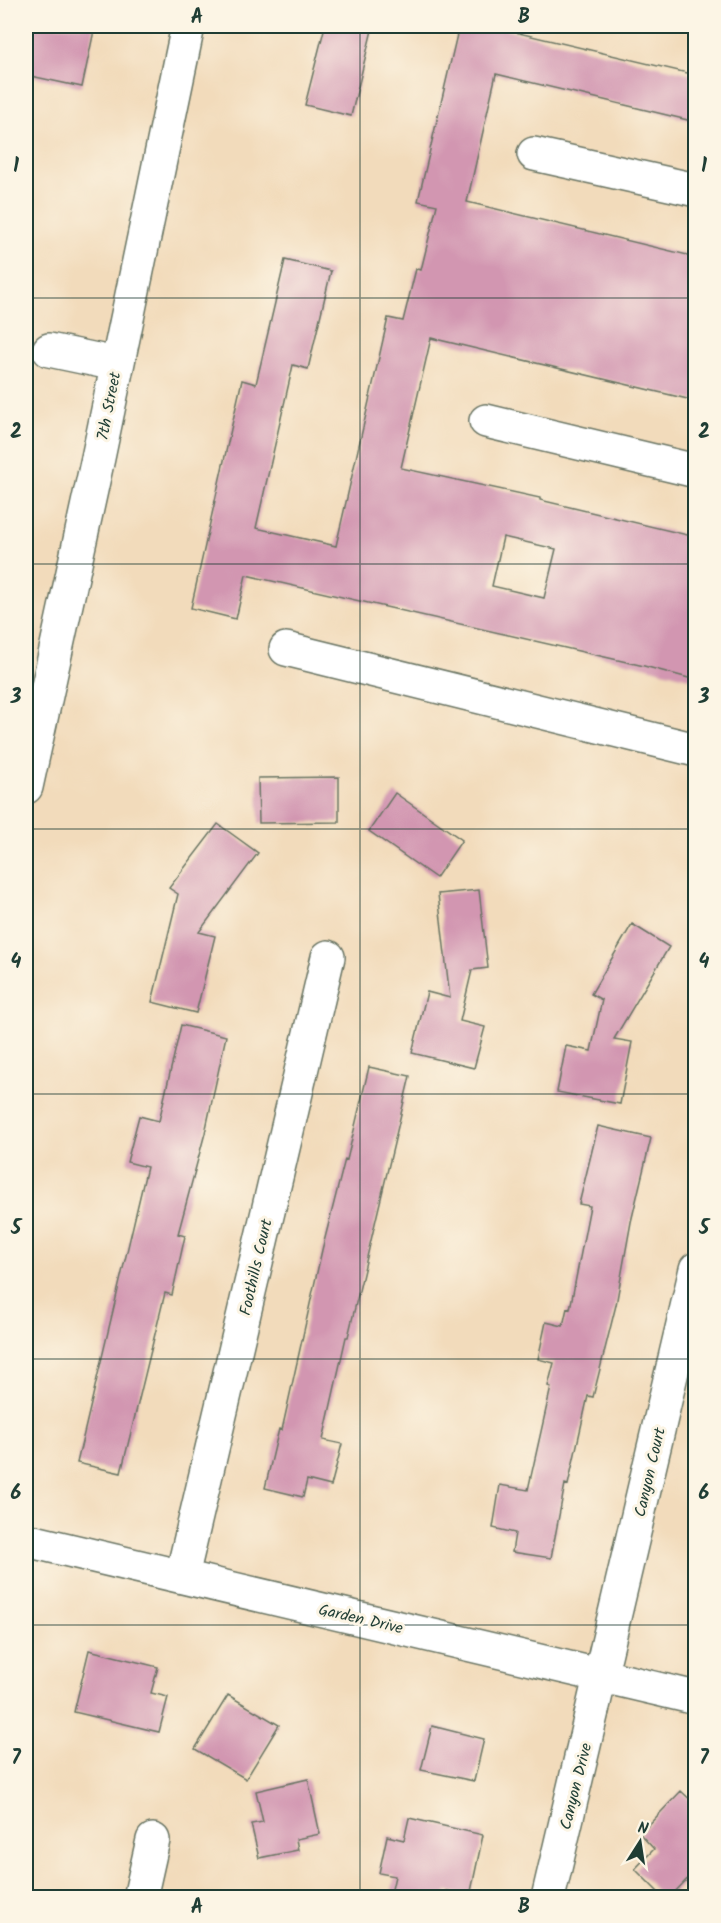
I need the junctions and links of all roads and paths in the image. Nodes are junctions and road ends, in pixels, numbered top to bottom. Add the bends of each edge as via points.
1 (188, 26) edge
2 (534, 154) dead end
3 (696, 190) edge
4 (49, 350) dead end
5 (116, 364) junction
6 (486, 421) dead end
7 (696, 471) edge
8 (286, 649) dead end
9 (696, 750) edge
10 (26, 787) edge
11 (328, 957) dead end
12 (696, 1269) edge
13 (26, 1540) edge
14 (182, 1576) junction
15 (602, 1675) junction
16 (696, 1698) edge
17 (153, 1840) dead end
18 (140, 1898) edge
19 (548, 1898) edge

1 - 5 street, 7th Street
2 - 3 street
4 - 5 street
5 - 10 street, 7th Street
6 - 7 street
8 - 9 street
11 - 14 street, Foothills Court
12 - 15 street, Canyon Court
13 - 14 street, Garden Drive
14 - 15 street, Garden Drive
15 - 16 street, Garden Drive
15 - 19 street, Canyon Drive
17 - 18 street

